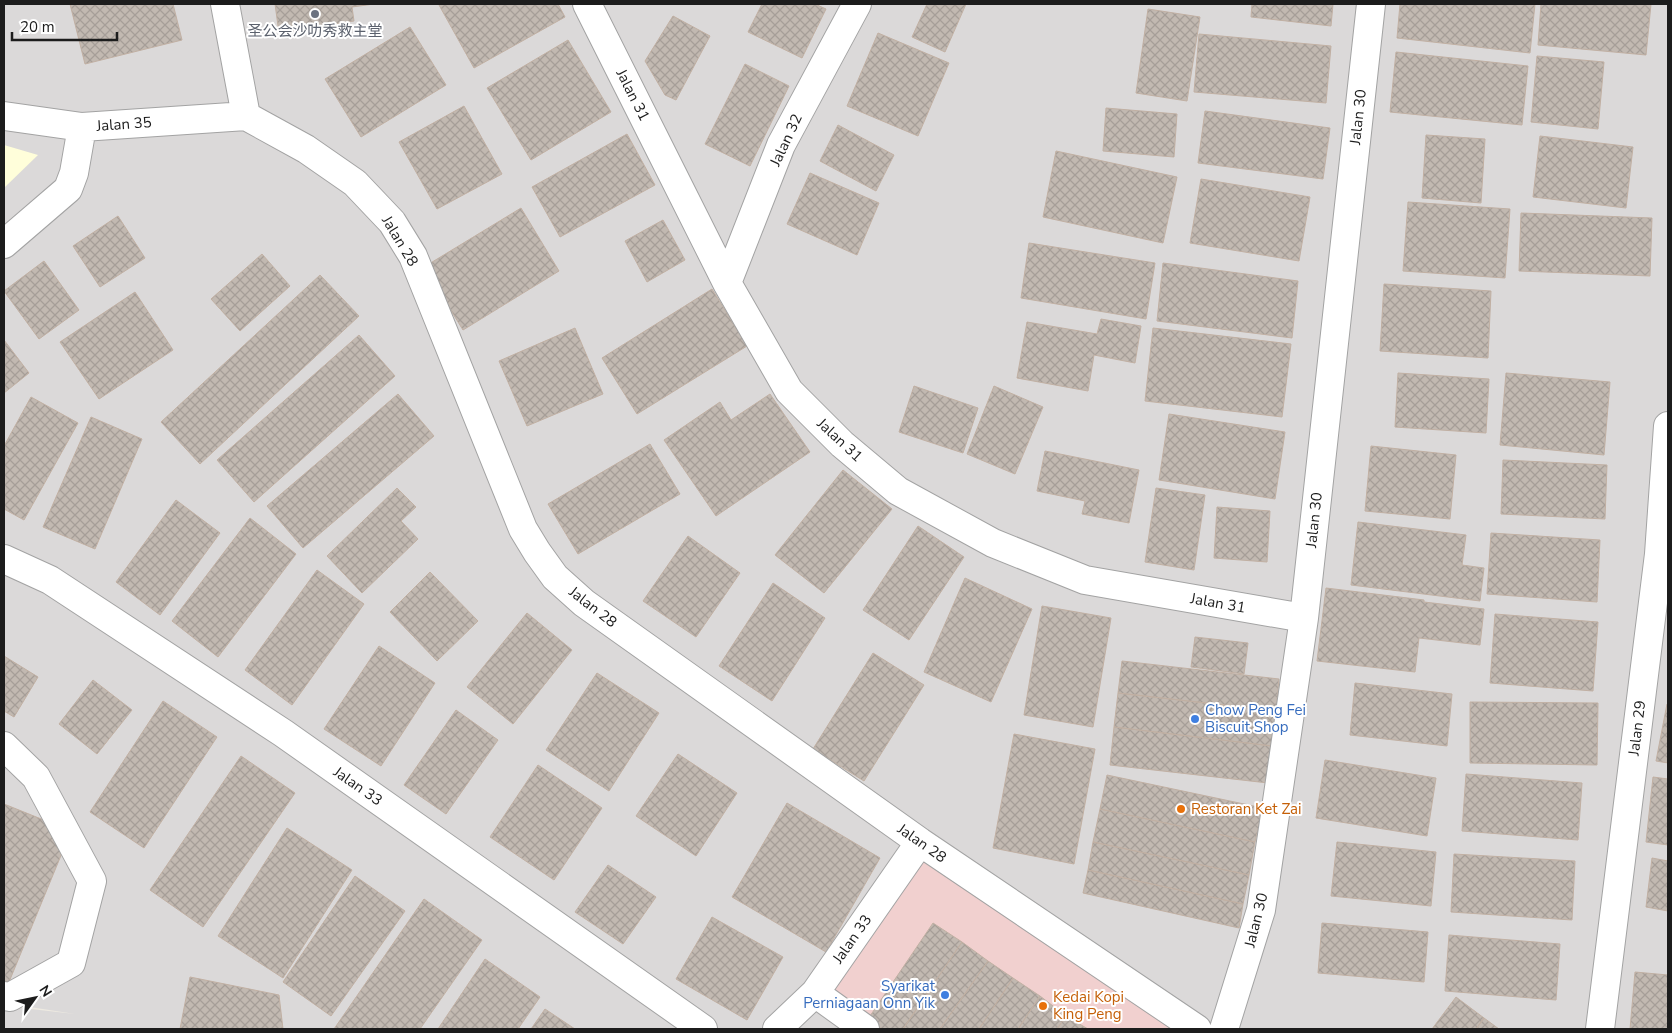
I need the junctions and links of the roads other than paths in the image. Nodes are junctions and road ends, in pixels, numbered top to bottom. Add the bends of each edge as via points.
1 (225, 4) edge
2 (587, 4) edge
3 (857, 4) edge
4 (1371, 4) edge
5 (4, 116) edge
6 (246, 116) junction
7 (82, 128) junction
8 (4, 244) edge
9 (727, 283) junction
10 (1668, 426) edge
11 (1663, 551) edge
12 (4, 559) edge
13 (1304, 618) junction
14 (4, 746) edge
15 (920, 842) junction
16 (815, 993) junction
17 (4, 996) edge
18 (703, 1029) edge
19 (777, 1029) edge
20 (865, 1029) edge
21 (1197, 1029) edge
22 (1224, 1029) edge
23 (1600, 1029) edge

1 - 6 street
2 - 9 street, Jalan 31
3 - 9 street, Jalan 32 via 782,145
4 - 13 street, Jalan 30
5 - 7 street, Jalan 35
6 - 7 street, Jalan 35
6 - 15 street, Jalan 28 via 306,149 355,183 392,222 413,256 523,529 555,577 584,603
7 - 8 street via 68,189
9 - 13 street, Jalan 31 via 790,391 842,444 898,491 993,544 1085,580
10 - 11 street, Jalan 29
11 - 23 street, Jalan 29
12 - 18 street, Jalan 33 via 50,580 283,733
13 - 22 street, Jalan 30 via 1261,910
14 - 17 street via 36,776 92,881 71,963 10,997
15 - 16 street, Jalan 33
15 - 21 street, Jalan 28
16 - 19 street, Jalan 33
16 - 20 street

